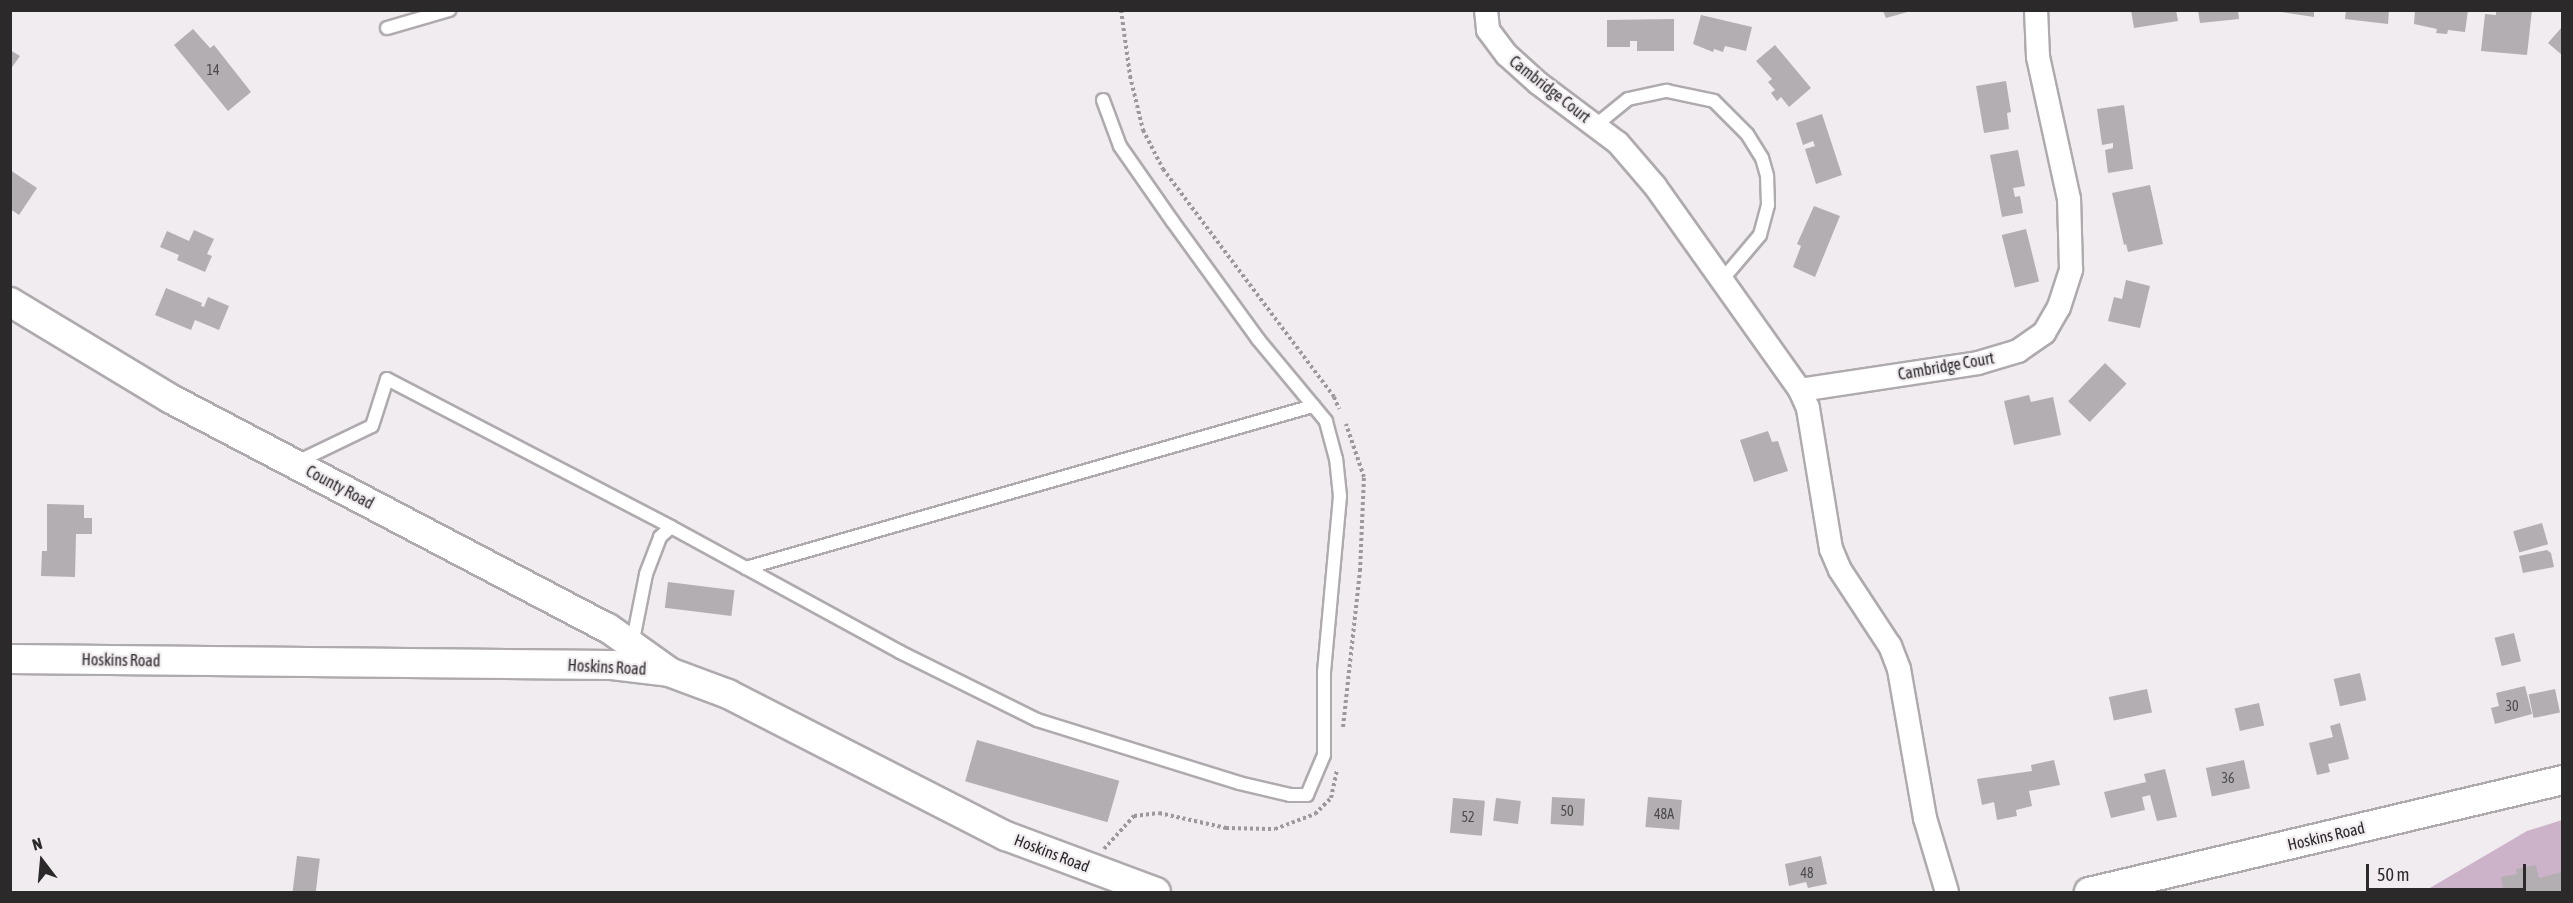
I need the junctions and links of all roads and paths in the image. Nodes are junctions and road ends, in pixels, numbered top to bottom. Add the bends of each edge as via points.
1 (449, 10) edge
2 (1121, 10) edge
3 (1486, 10) edge
4 (2036, 10) edge
5 (387, 28) dead end
6 (1103, 100) dead end
7 (1596, 125) junction
8 (1721, 280) junction
9 (10, 302) edge
10 (1800, 390) junction
11 (1313, 406) junction
12 (294, 463) junction
13 (671, 527) junction
14 (746, 568) junction
15 (632, 645) junction
16 (10, 659) edge
17 (669, 672) junction
18 (1342, 733) dead end
19 (1338, 767) dead end
20 (2562, 780) edge
21 (1087, 867) junction
22 (1156, 892) edge
23 (1947, 892) edge
24 (2089, 892) edge

1 - 5 lane
2 - 18 path via 1130,76 1143,130 1163,169 1334,398 1364,477 1360,571
3 - 7 street, Cambridge Court via 1488,30 1507,55
4 - 10 street, Cambridge Court via 2038,57 2069,199 2071,269 2059,307 2044,333 2018,351 1978,363
6 - 11 lane via 1120,146 1258,339
7 - 8 street, Cambridge Court via 1618,143 1655,186
7 - 8 lane via 1628,99 1666,91 1713,101 1747,134 1762,158 1768,205 1760,235
8 - 10 street, Cambridge Court
9 - 12 street, County Road via 171,399
10 - 23 street, Cambridge Court via 1808,408 1831,549 1840,570 1890,646 1899,669 1925,818
11 - 14 lane
11 - 14 lane via 1326,421 1340,496 1324,672 1324,755 1307,795 1239,783 1037,720 900,652
12 - 13 lane via 372,426 387,379
12 - 15 street, County Road via 608,628
13 - 14 lane
13 - 15 lane via 660,537 646,574
15 - 17 street, County Road
16 - 17 street, Hoskins Road via 612,665
17 - 21 street, Hoskins Road via 728,694 1006,836
19 - 21 path via 1331,798 1315,814 1275,829 1226,828 1159,813 1134,816
20 - 24 street, Hoskins Road
21 - 22 street, Hoskins Road

